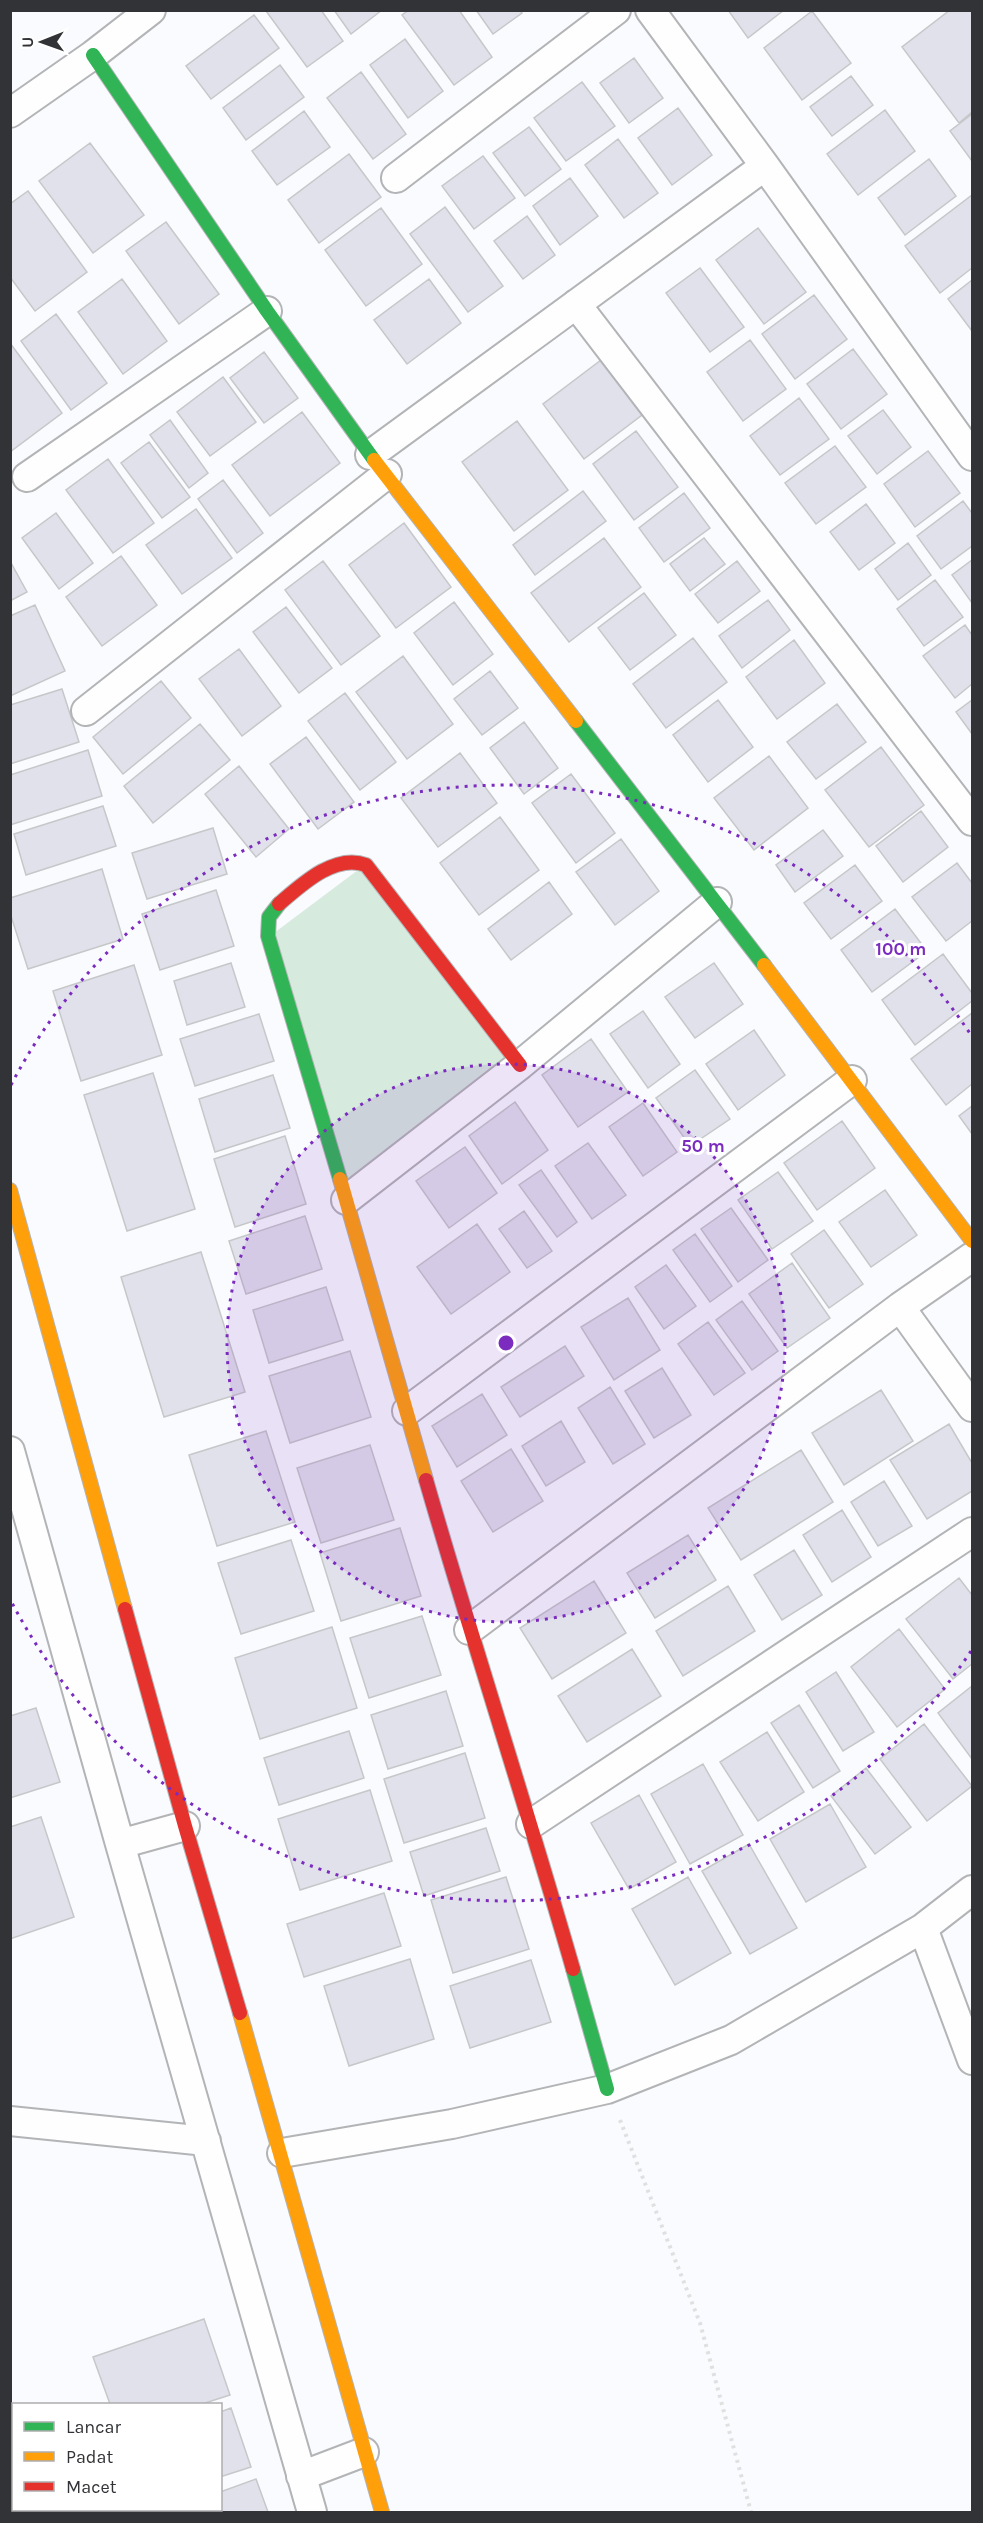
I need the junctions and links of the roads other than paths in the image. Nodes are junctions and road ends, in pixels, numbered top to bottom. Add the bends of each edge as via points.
1 (151, 10) edge
2 (616, 10) edge
3 (650, 10) edge
4 (93, 55) junction
5 (10, 112) edge
6 (765, 166) junction
7 (396, 178) dead end
8 (576, 304) junction
9 (267, 311) junction
10 (972, 456) edge
11 (379, 464) junction
12 (27, 477) dead end
13 (86, 711) dead end
14 (972, 821) edge
15 (717, 902) junction
16 (520, 1065) junction
17 (852, 1080) junction
18 (10, 1190) edge
19 (346, 1200) junction
20 (972, 1241) edge
21 (972, 1257) edge
22 (900, 1307) junction
23 (972, 1407) edge
24 (407, 1411) junction
25 (10, 1450) edge
26 (972, 1532) edge
27 (469, 1630) junction
28 (531, 1824) junction
29 (185, 1826) junction
30 (120, 1845) junction
31 (972, 1890) edge
32 (923, 1928) junction
33 (972, 2061) edge
34 (607, 2089) junction
35 (10, 2121) edge
36 (206, 2140) junction
37 (282, 2153) junction
38 (364, 2452) junction
39 (301, 2476) junction
40 (312, 2512) edge
41 (382, 2512) edge

1 - 4 street
2 - 7 street
3 - 6 street
4 - 5 street
4 - 9 street
6 - 8 street
6 - 10 street
8 - 11 street
8 - 14 street
9 - 11 street
9 - 12 street
11 - 13 street
11 - 15 street
15 - 16 street
15 - 17 street
16 - 19 street
16 - 19 street via 366,865 354,860 339,863 298,889 268,918 268,936
17 - 20 street
17 - 24 street
18 - 29 street
19 - 24 street
21 - 22 street
22 - 23 street
22 - 27 street
24 - 27 street
25 - 30 street
26 - 28 street
27 - 28 street
28 - 34 street
29 - 30 street
29 - 37 street
30 - 36 street
31 - 32 street
32 - 33 street
32 - 34 street via 730,2040
34 - 37 street via 452,2124
35 - 36 street
36 - 39 street
37 - 38 street
38 - 39 street
38 - 41 street
39 - 40 street

